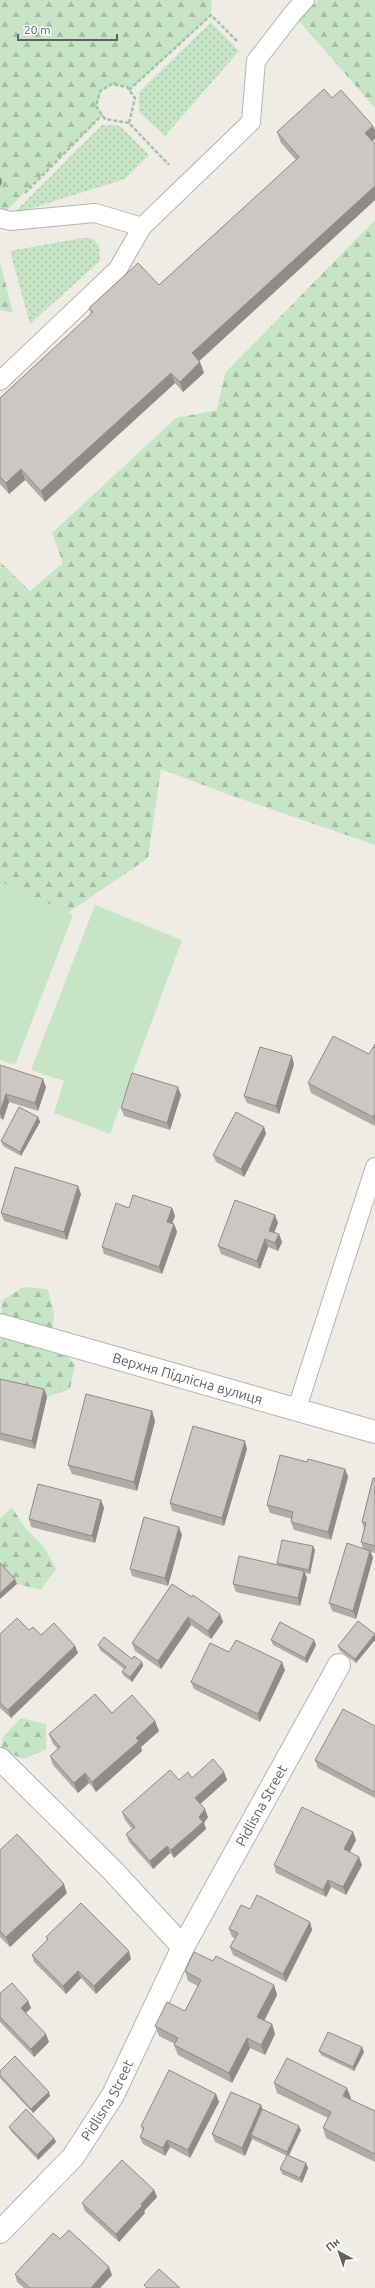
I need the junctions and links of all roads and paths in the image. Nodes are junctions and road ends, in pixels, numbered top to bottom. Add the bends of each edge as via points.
1 (305, 0) edge
2 (256, 61) junction
3 (129, 90) junction
4 (102, 115) junction
5 (129, 123) junction
6 (187, 184) junction
7 (21, 196) dead end
8 (0, 218) edge
9 (142, 227) junction
10 (0, 381) edge
11 (375, 1167) edge
12 (0, 1325) edge
13 (296, 1411) junction
14 (375, 1432) edge
15 (339, 1665) dead end
16 (0, 1758) edge
17 (183, 1947) junction
18 (0, 2232) edge

1 - 2 lane
2 - 3 path via 211,15
2 - 6 lane via 251,122
3 - 4 path via 112,84 100,92 96,106
3 - 5 path via 136,98
4 - 5 path via 105,119
4 - 7 path
5 - 6 path
6 - 9 lane
8 - 9 lane via 10,221 95,213
9 - 10 lane via 118,269
11 - 13 lane
12 - 13 street, Верхня Підлісна вулиця
13 - 14 street, Верхня Підлісна вулиця
15 - 17 street, Pidlisna Street
16 - 17 street via 114,1871
17 - 18 street, Pidlisna Street via 113,2095 73,2157

